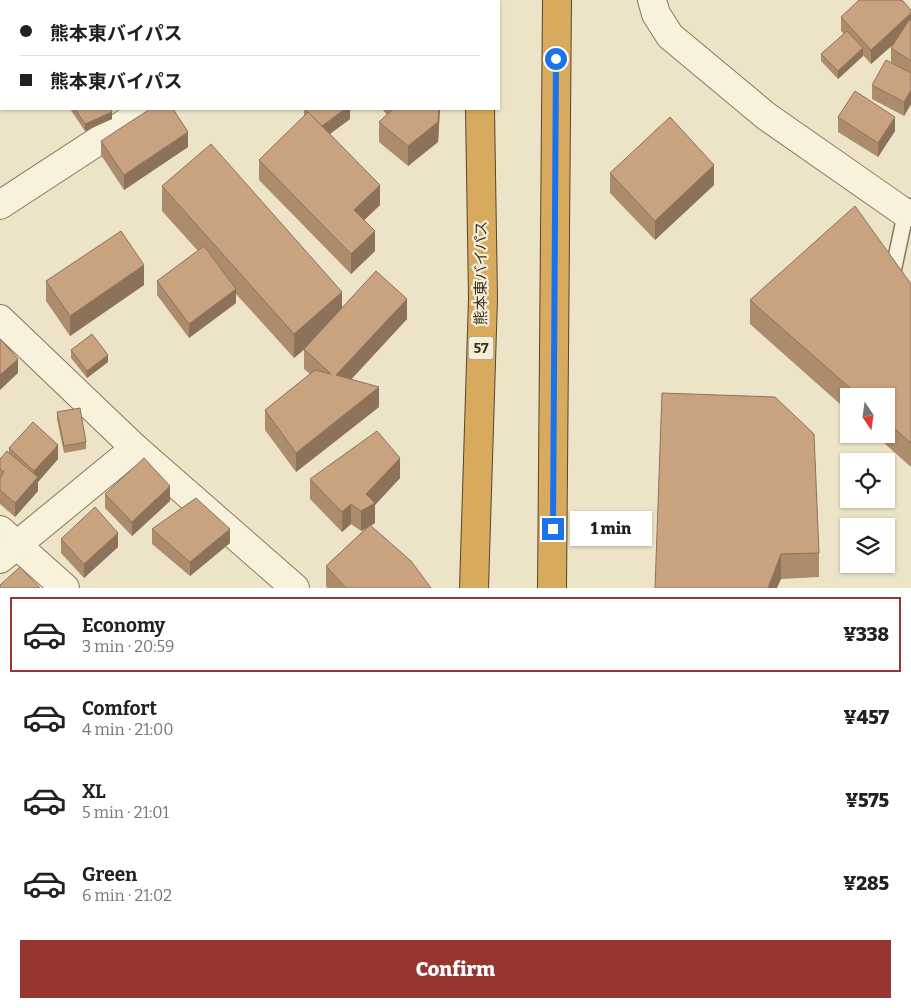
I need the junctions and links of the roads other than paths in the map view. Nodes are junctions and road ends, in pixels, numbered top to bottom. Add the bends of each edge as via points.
1 (557, 0) edge
2 (652, 0) edge
3 (145, 110) edge
4 (480, 110) edge
5 (0, 205) edge
6 (908, 207) edge
7 (892, 299) edge
8 (0, 319) edge
9 (135, 448) junction
10 (6, 545) edge
11 (65, 588) edge
12 (295, 588) edge
13 (474, 588) edge
14 (552, 588) edge

1 - 14 highway
2 - 6 street via 656,14 670,36 766,116
3 - 5 street
4 - 13 highway, 熊本東バイパス / 57 via 482,298
6 - 7 lane via 891,276
8 - 9 street
9 - 10 street
9 - 12 street
10 - 11 street

